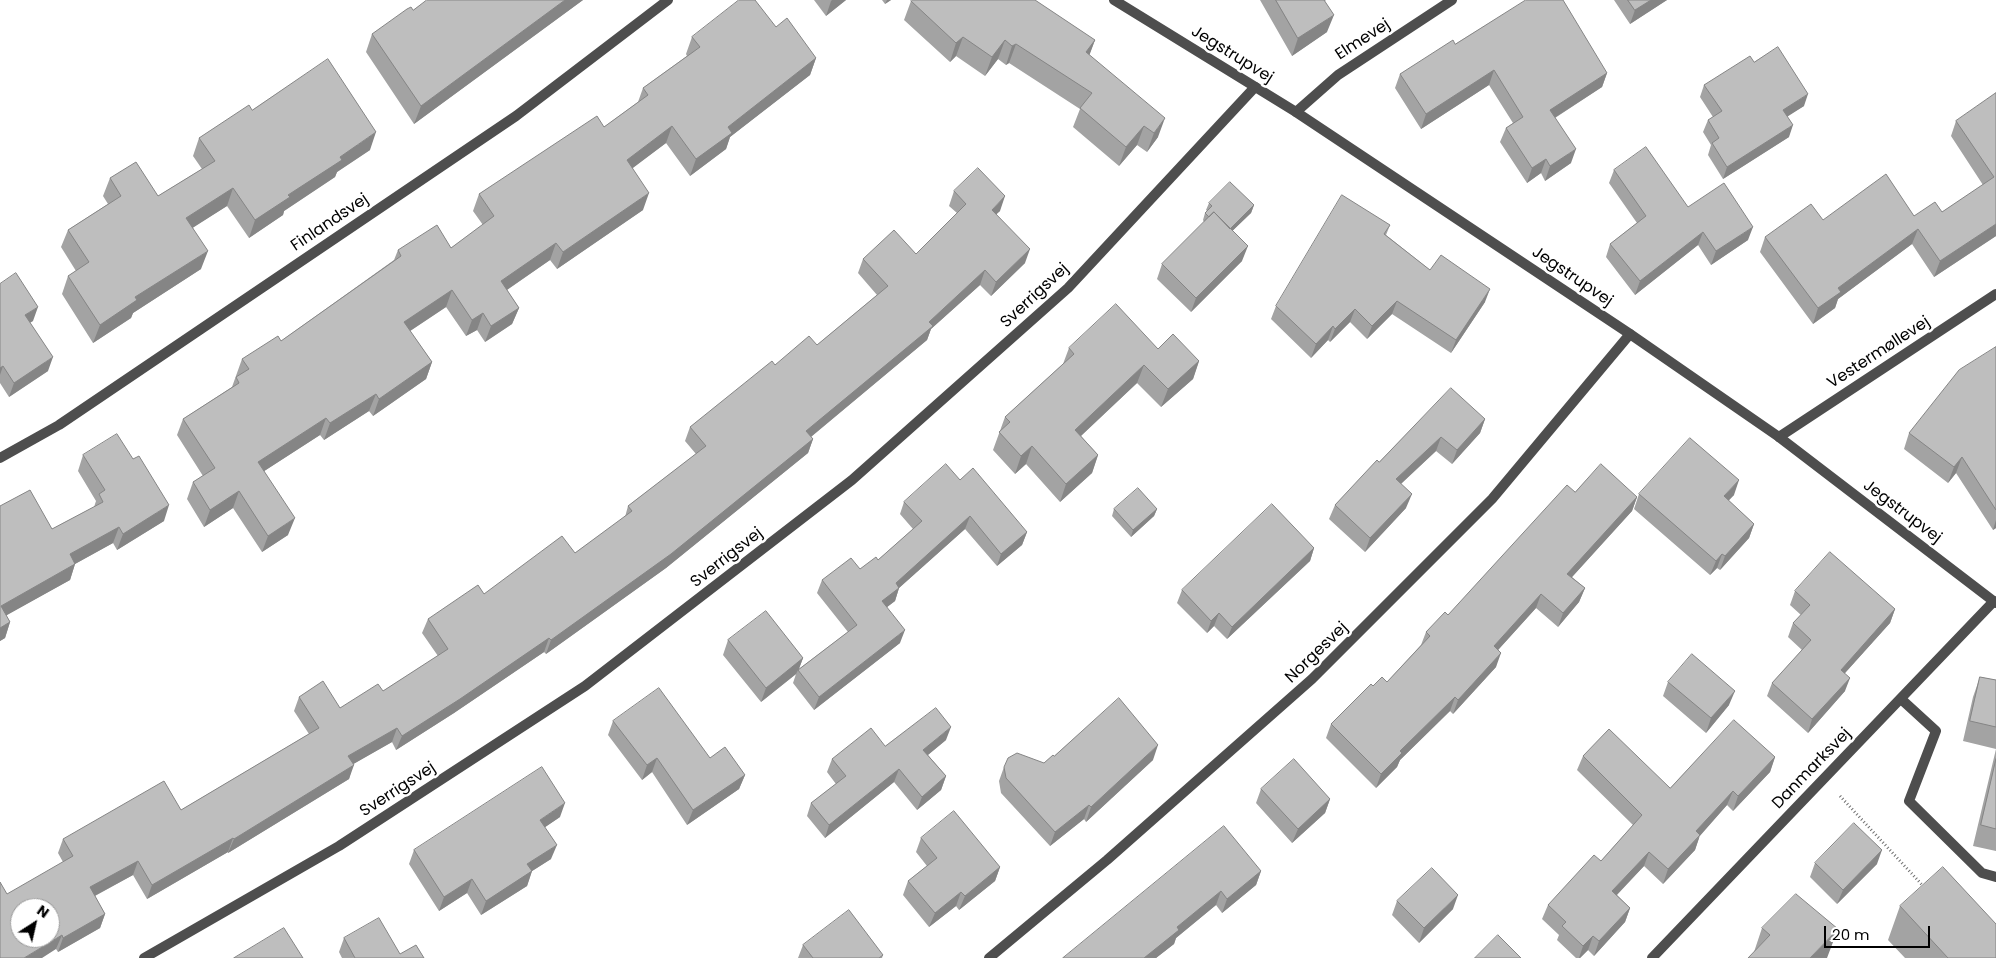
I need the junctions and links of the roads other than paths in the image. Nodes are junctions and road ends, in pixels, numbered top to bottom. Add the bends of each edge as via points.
1 (668, 0) edge
2 (1114, 0) edge
3 (1452, 0) edge
4 (1255, 87) junction
5 (1296, 112) junction
6 (1996, 294) edge
7 (1630, 334) junction
8 (1779, 437) junction
9 (0, 458) edge
10 (1995, 602) edge
11 (1901, 699) junction
12 (1996, 877) edge
13 (144, 958) edge
14 (989, 958) edge
15 (1652, 958) edge

1 - 9 street, Finlandsvej via 516,116 59,425
2 - 4 street, Jegstrupvej
3 - 5 street, Elmevej via 1338,75
4 - 5 street, Jegstrupvej
4 - 13 street, Sverrigsvej via 1068,288 852,480 585,686 339,846
5 - 7 street, Jegstrupvej
6 - 8 street, Vestermøllevej
7 - 8 street, Jegstrupvej
7 - 14 street, Norgesvej via 1492,499 1312,679 1107,860
8 - 10 street, Jegstrupvej
10 - 11 street, Danmarksvej
11 - 12 street via 1936,732 1909,801 1982,873
11 - 15 street, Danmarksvej

